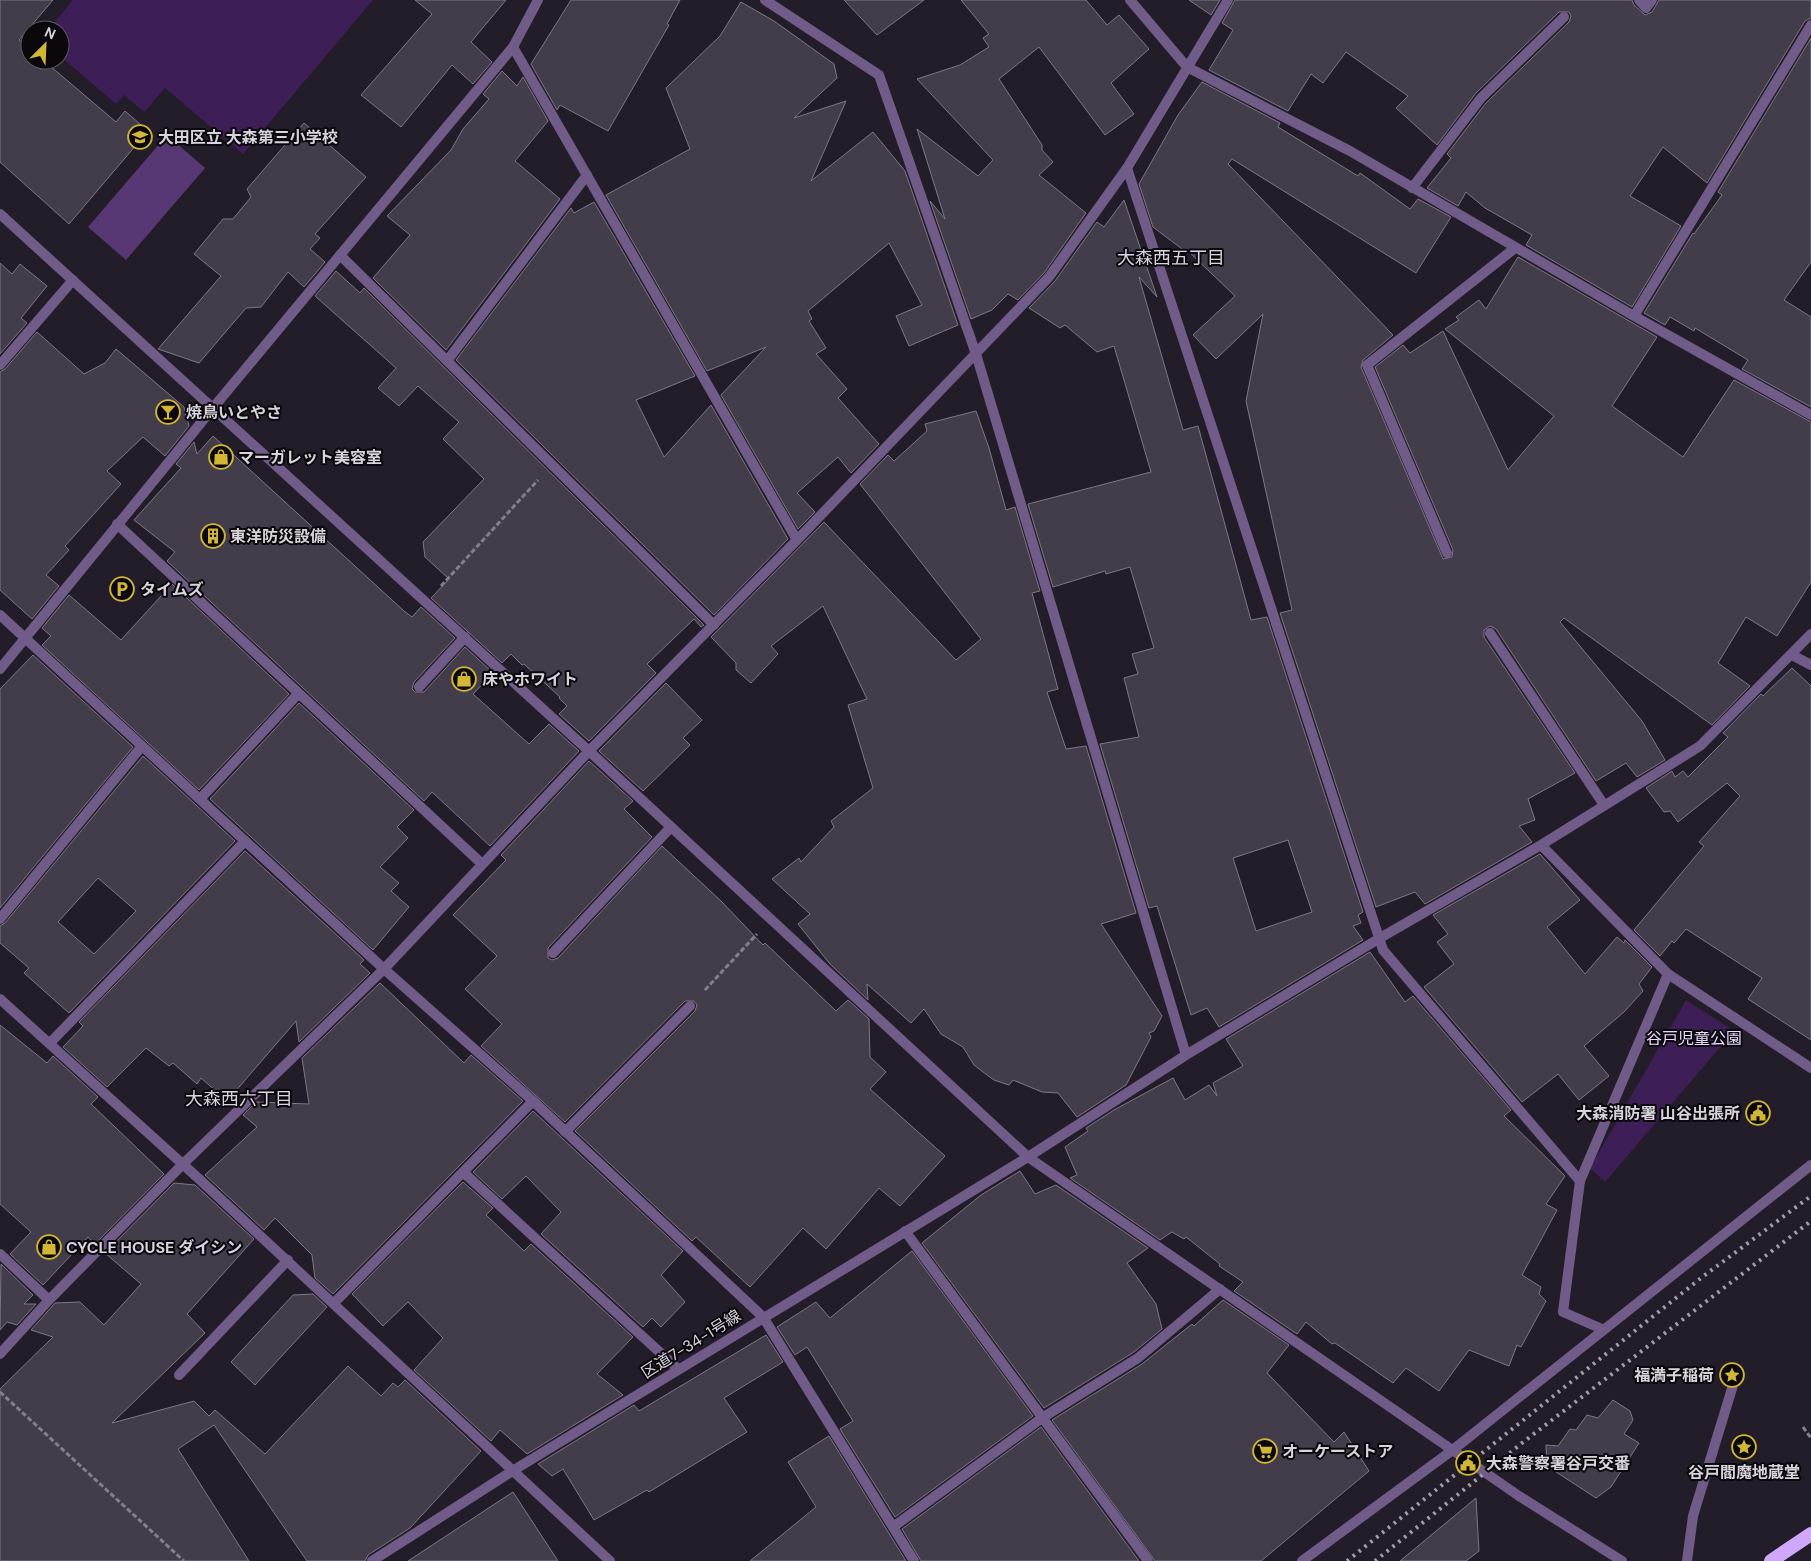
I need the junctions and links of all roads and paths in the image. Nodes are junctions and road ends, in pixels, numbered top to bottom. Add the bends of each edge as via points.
1 (538, 0) edge
2 (766, 0) edge
3 (1130, 0) edge
4 (1228, 0) edge
5 (1638, 0) edge
6 (1652, 0) edge
7 (1564, 17) dead end
8 (1811, 25) edge
9 (513, 47) junction
10 (1187, 67) junction
11 (1127, 168) junction
12 (587, 175) junction
13 (1412, 188) junction
14 (0, 214) edge
15 (1515, 248) junction
16 (340, 255) junction
17 (73, 280) junction
18 (1634, 316) junction
19 (976, 354) junction
20 (447, 361) junction
21 (0, 365) edge
22 (212, 408) junction
23 (1811, 415) edge
24 (552, 465) junction
25 (117, 524) junction
26 (796, 540) junction
27 (1447, 554) dead end
28 (426, 602) junction
29 (0, 615) edge
30 (714, 625) junction
31 (1490, 633) dead end
32 (1811, 634) edge
33 (465, 637) junction
34 (25, 638) junction
35 (1792, 655) junction
36 (1811, 664) edge
37 (0, 669) edge
38 (419, 687) dead end
39 (298, 694) junction
40 (142, 746) junction
41 (589, 751) junction
42 (200, 799) junction
43 (1604, 805) junction
44 (671, 827) junction
45 (245, 840) junction
46 (1541, 844) junction
47 (481, 863) junction
48 (0, 919) edge
49 (771, 919) junction
50 (1380, 938) junction
51 (553, 953) dead end
52 (384, 969) junction
53 (1668, 974) junction
54 (0, 998) edge
55 (690, 1006) joint
56 (50, 1043) junction
57 (1186, 1055) junction
58 (1811, 1068) edge
59 (533, 1101) junction
60 (565, 1132) junction
61 (1028, 1157) junction
62 (184, 1164) junction
63 (1811, 1165) edge
64 (463, 1172) junction
65 (1580, 1181) junction
66 (905, 1231) junction
67 (0, 1254) edge
68 (288, 1260) junction
69 (1220, 1289) junction
70 (49, 1300) junction
71 (334, 1303) junction
72 (763, 1317) junction
73 (1602, 1329) junction
74 (0, 1354) edge
75 (678, 1369) junction
76 (179, 1375) dead end
77 (1734, 1382) dead end
78 (0, 1392) edge
79 (1042, 1418) junction
80 (1803, 1427) dead end
81 (1811, 1438) edge
82 (1454, 1449) junction
83 (514, 1470) junction
84 (893, 1527) junction
85 (1811, 1534) edge
86 (184, 1561) edge
87 (372, 1561) edge
88 (610, 1561) edge
89 (914, 1561) edge
90 (1148, 1561) edge
91 (1302, 1561) edge
92 (1622, 1561) edge
93 (1687, 1561) edge
94 (1771, 1561) edge

1 - 9 street
2 - 19 street via 879,75
3 - 10 street
4 - 10 street
5 - 6 street via 1646,8
7 - 13 street via 1481,98
8 - 18 street
9 - 12 street
9 - 16 street
10 - 11 street
10 - 13 street via 1350,151
11 - 19 street via 1049,277
11 - 50 street
12 - 20 street
12 - 26 street
13 - 15 street
14 - 17 street
15 - 18 street
15 - 27 street via 1367,366
16 - 20 street
16 - 22 street
17 - 21 street
17 - 22 street
18 - 23 street
19 - 26 street
19 - 57 street
20 - 24 street
22 - 25 street
22 - 28 street
24 - 28 path
24 - 30 street
25 - 34 street
25 - 39 street
26 - 30 street
28 - 33 street
29 - 34 street
30 - 41 street
31 - 43 street
32 - 35 street, 区道7-34-1号線
33 - 38 street
33 - 41 street
34 - 37 street
34 - 40 street
35 - 36 street
35 - 43 street, 区道7-34-1号線 via 1700,746
39 - 42 street
39 - 47 street
40 - 42 street
40 - 48 street
41 - 44 street
41 - 47 street
42 - 45 street
43 - 46 street, 区道7-34-1号線
44 - 49 street
44 - 51 street
45 - 52 street
45 - 56 street
46 - 50 street, 区道7-34-1号線
46 - 53 street
47 - 52 street
49 - 55 path
49 - 61 street
50 - 57 street, 区道7-34-1号線
50 - 65 street via 1383,950
52 - 59 street
52 - 62 street
53 - 58 street
53 - 65 street
54 - 56 street
55 - 60 street
56 - 62 street
57 - 61 street, 区道7-34-1号線
59 - 60 street
59 - 64 street
60 - 72 street
61 - 66 street, 区道7-34-1号線
61 - 69 street
62 - 68 street
62 - 70 street
63 - 73 street
64 - 71 street
64 - 75 street
65 - 73 street via 1562,1312
66 - 72 street, 区道7-34-1号線
66 - 79 street
67 - 70 street
68 - 71 street
68 - 76 street
69 - 79 street via 1138,1358
69 - 82 street
70 - 74 street
71 - 83 street
72 - 75 street, 区道7-34-1号線
72 - 84 street
73 - 82 street
75 - 83 street, 区道7-34-1号線
77 - 93 street via 1693,1516
78 - 86 path
79 - 84 street
79 - 90 street
80 - 81 path
82 - 91 street
82 - 92 street via 1519,1496
83 - 87 street, 区道7-34-1号線
83 - 88 street
84 - 89 street
85 - 94 highway

